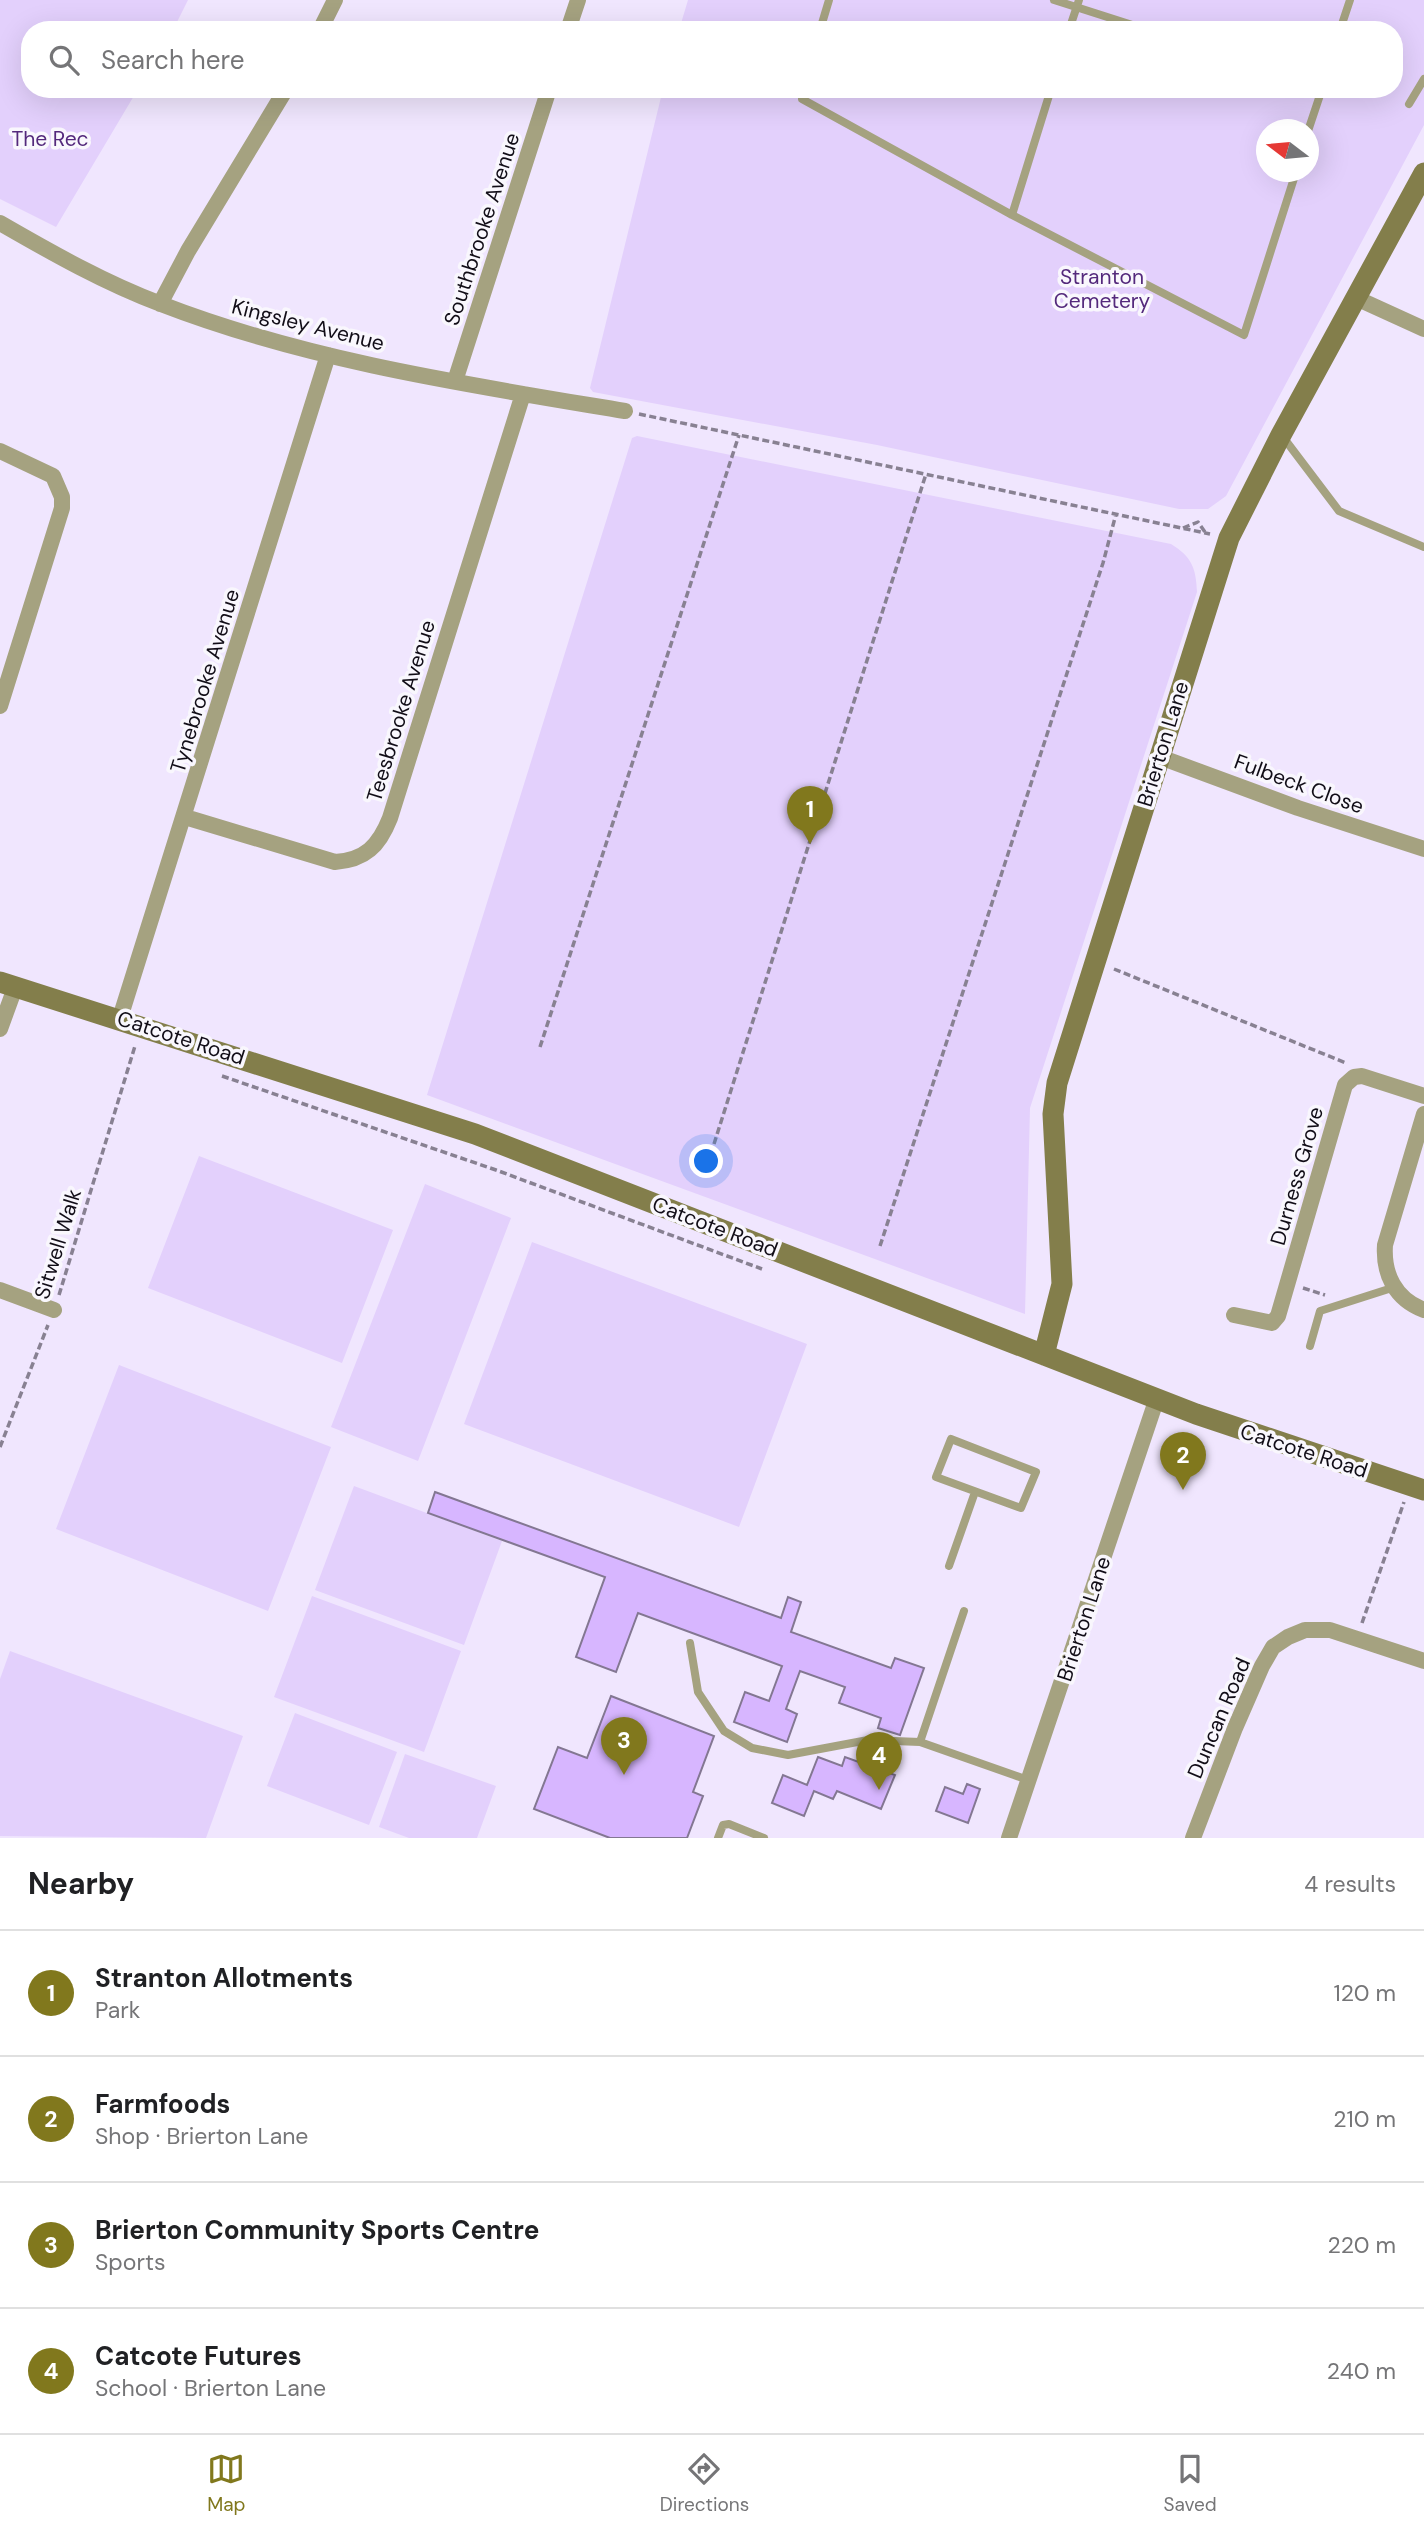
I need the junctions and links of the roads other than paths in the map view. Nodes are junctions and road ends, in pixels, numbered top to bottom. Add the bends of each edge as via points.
1 (335, 0) edge
2 (578, 0) edge
3 (829, 0) edge
4 (1054, 0) edge
5 (1350, 0) edge
6 (1077, 4) edge
7 (324, 21) edge
8 (571, 21) edge
9 (823, 21) edge
10 (1072, 21) edge
11 (1123, 21) edge
12 (1343, 21) edge
13 (1424, 79) edge
14 (280, 98) edge
15 (546, 98) edge
16 (802, 98) edge
17 (1048, 98) edge
18 (1319, 98) edge
19 (1409, 104) dead end
20 (1312, 119) edge
21 (1424, 173) edge
22 (1293, 182) edge
23 (1012, 215) junction
24 (0, 223) edge
25 (1356, 299) junction
26 (160, 304) junction
27 (1424, 329) edge
28 (328, 355) junction
29 (455, 381) junction
30 (523, 394) junction
31 (630, 412) road end
32 (1281, 435) junction
33 (0, 451) edge
34 (1424, 547) edge
35 (0, 706) edge
36 (1160, 757) junction
37 (185, 817) junction
38 (1424, 849) edge
39 (8, 983) edge
40 (120, 1018) junction
41 (0, 1029) edge
42 (1424, 1096) edge
43 (1424, 1114) edge
44 (1395, 1287) junction
45 (0, 1290) edge
46 (54, 1310) road end
47 (1424, 1310) edge
48 (1234, 1315) dead end
49 (1310, 1346) dead end
50 (1044, 1355) junction
51 (1157, 1398) junction
52 (975, 1492) junction
53 (1413, 1495) edge
54 (948, 1566) dead end
55 (964, 1611) dead end
56 (690, 1643) dead end
57 (1424, 1661) edge
58 (920, 1742) junction
59 (1031, 1781) junction
60 (718, 1838) edge
61 (764, 1838) edge
62 (1009, 1838) edge
63 (1193, 1838) edge

1 - 7 street
2 - 8 street
3 - 9 lane
4 - 6 lane
5 - 12 lane
6 - 10 lane
6 - 11 lane
13 - 19 lane
14 - 26 street
15 - 29 street, Southbrooke Avenue
16 - 23 lane
17 - 23 lane
18 - 20 lane
21 - 25 street, Brierton Lane
22 - 23 lane via 1244,335
24 - 26 street, Kingsley Avenue via 86,271
25 - 27 street
25 - 32 street, Brierton Lane
26 - 28 street, Kingsley Avenue
28 - 29 street, Kingsley Avenue
28 - 37 street, Tynebrooke Avenue
29 - 30 street, Kingsley Avenue
30 - 31 street, Kingsley Avenue via 594,401
30 - 37 street, Teesbrooke Avenue via 390,818 377,843 367,854 335,862
32 - 34 lane via 1339,512
32 - 36 street, Brierton Lane via 1229,538
33 - 35 street via 53,476 62,508
36 - 38 street, Fulbeck Close
36 - 50 street, Brierton Lane via 1062,1064 1053,1114 1062,1284
37 - 40 street, Tynebrooke Avenue
39 - 40 street, Catcote Road
39 - 41 street
40 - 50 street, Catcote Road via 475,1134
42 - 48 street, Durness Grove via 1362,1076 1345,1085 1278,1316 1272,1323
43 - 44 street via 1385,1245 1384,1261
44 - 47 street
44 - 49 lane via 1320,1311
45 - 46 street
50 - 51 street, Catcote Road
51 - 53 street, Catcote Road
51 - 59 street, Brierton Lane
52 - 52 lane via 936,1477 951,1439 1036,1472 1021,1508
52 - 54 lane
55 - 58 lane
56 - 58 lane via 698,1692 724,1731 752,1748 788,1755 868,1740
57 - 63 street, Duncan Road via 1330,1630 1306,1630 1273,1647
58 - 59 lane
59 - 62 street, Brierton Lane
60 - 61 lane via 723,1825 729,1824

